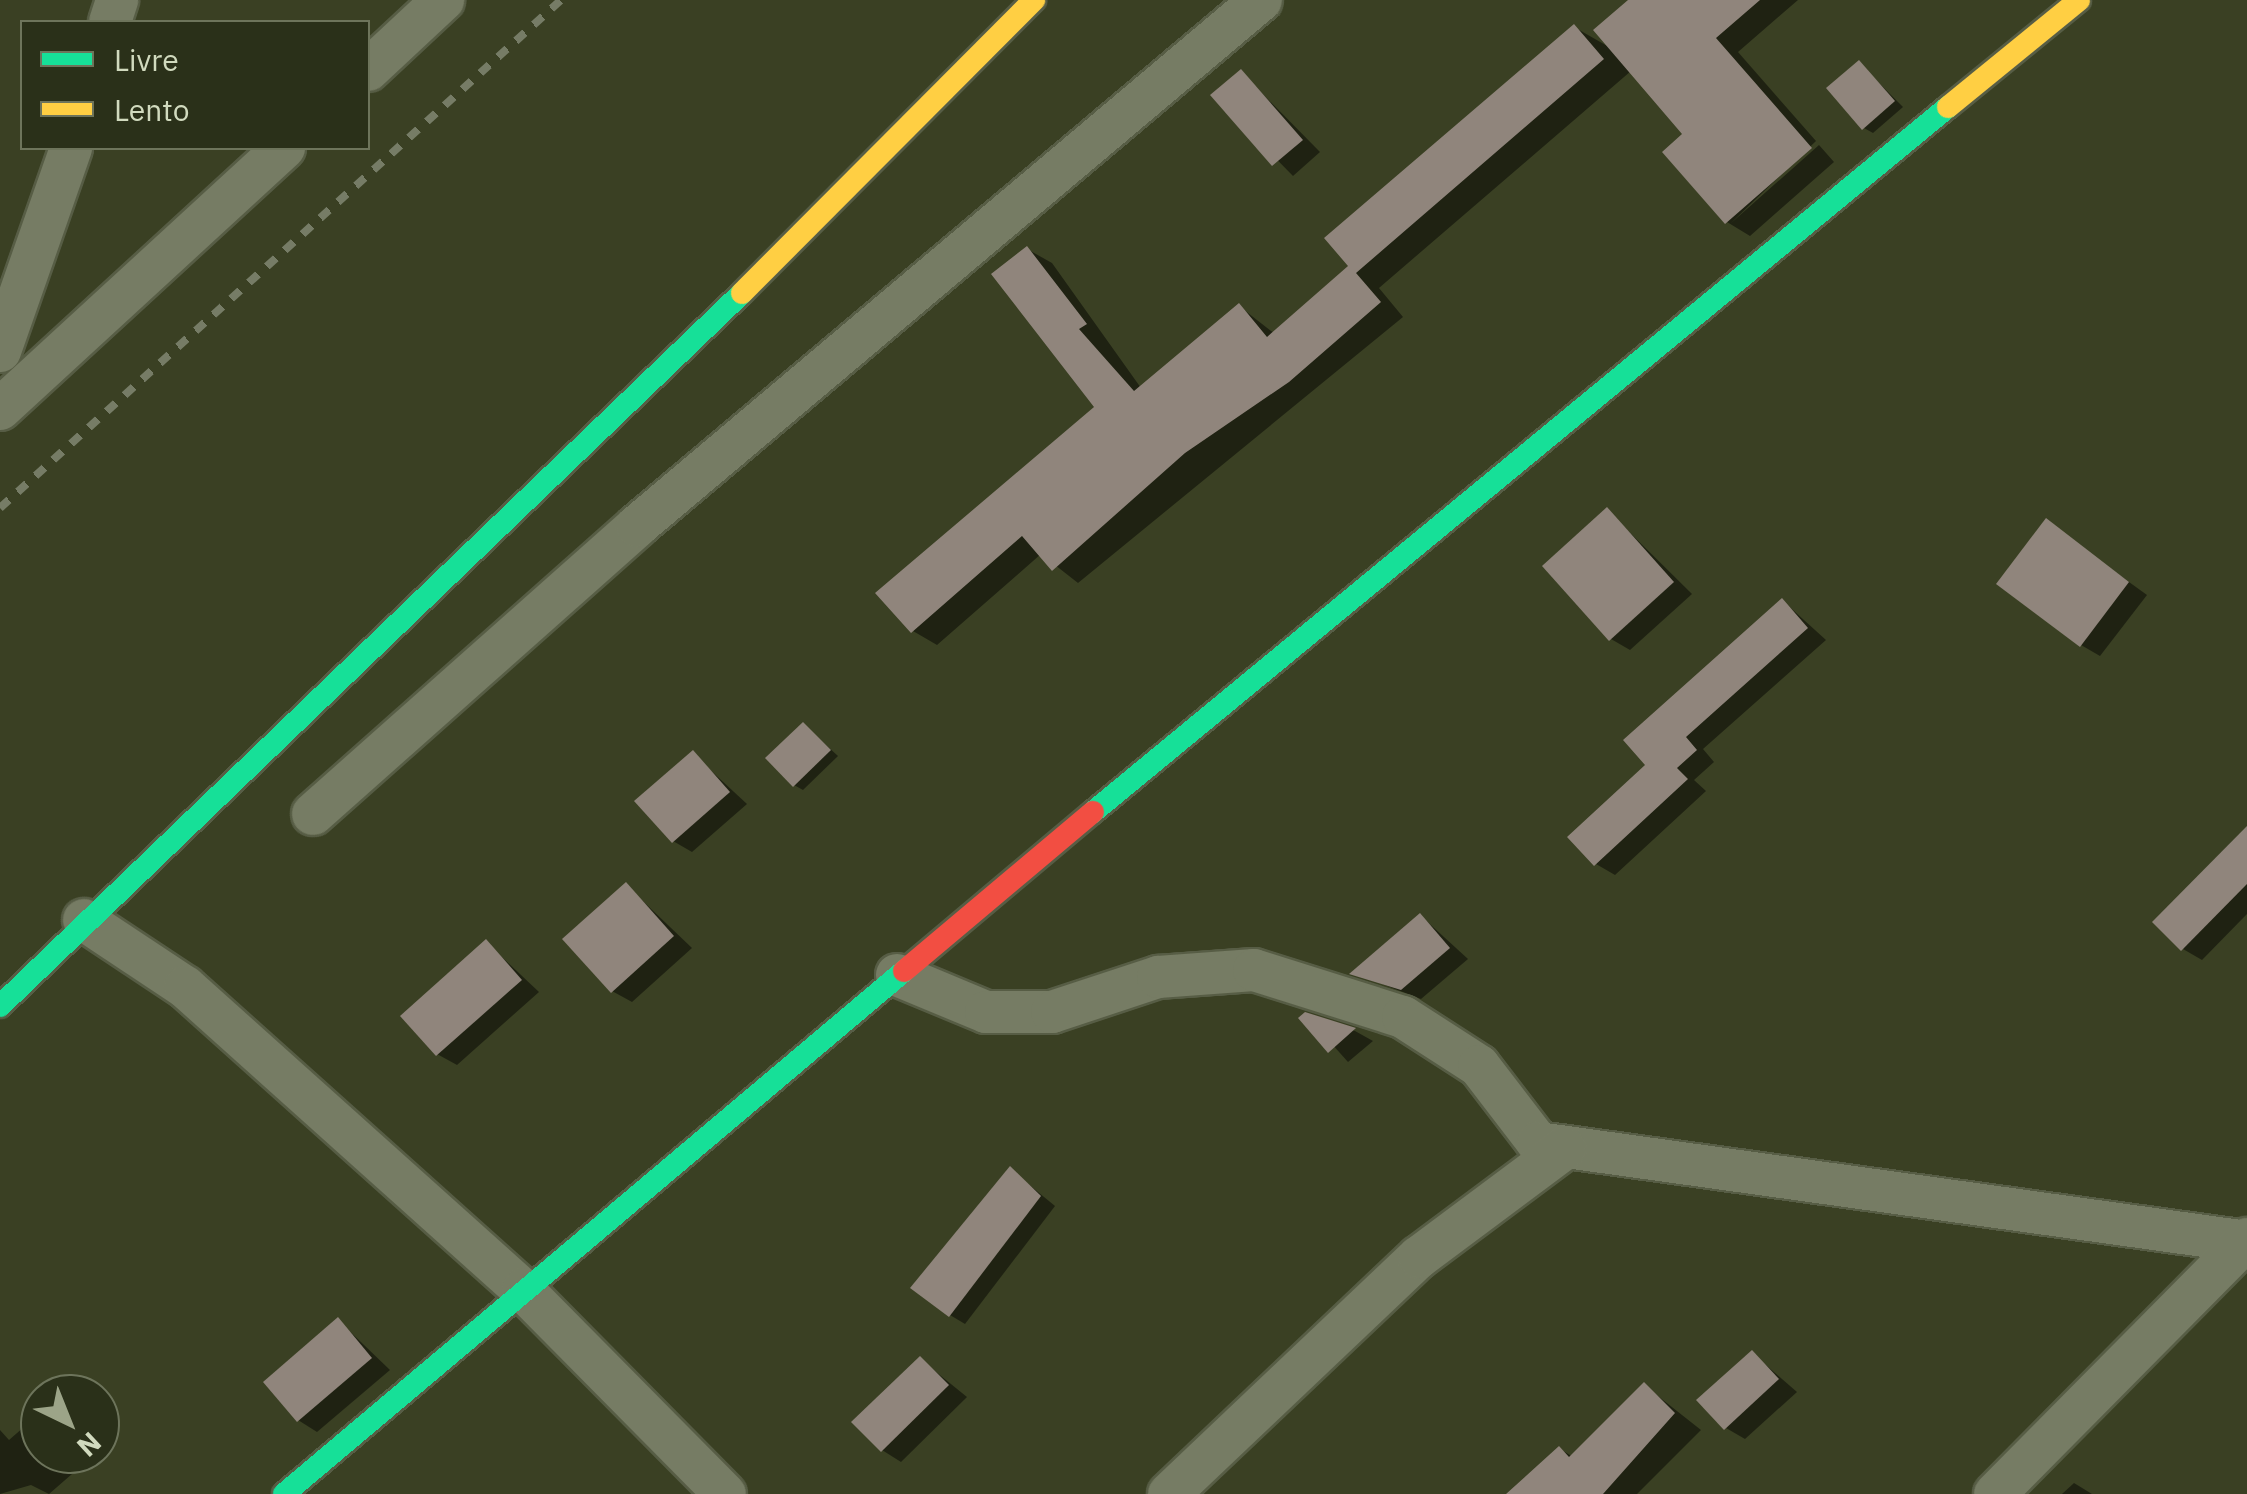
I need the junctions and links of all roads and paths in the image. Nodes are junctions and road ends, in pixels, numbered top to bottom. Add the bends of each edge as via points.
1 (443, 0) edge
2 (1034, 0) edge
3 (1261, 0) edge
4 (2079, 0) edge
5 (370, 68) edge
6 (70, 150) edge
7 (282, 150) edge
8 (0, 351) edge
9 (0, 409) edge
10 (313, 814) dead end
11 (84, 920) junction
12 (897, 976) junction
13 (0, 1006) edge
14 (1565, 1148) junction
15 (2245, 1241) edge
16 (522, 1290) junction
17 (284, 1494) edge
18 (725, 1494) edge
19 (1168, 1494) edge
20 (1995, 1494) edge

1 - 5 street
2 - 11 street via 892,148
3 - 10 street via 637,526
4 - 12 street
6 - 8 street
7 - 9 street
11 - 13 street
11 - 16 street via 185,988
12 - 14 street via 986,1012 1052,1012 1158,977 1254,970 1403,1017 1479,1066 1538,1143
12 - 16 street
14 - 15 street
14 - 19 street via 1419,1257
15 - 20 street
16 - 17 street
16 - 18 street

